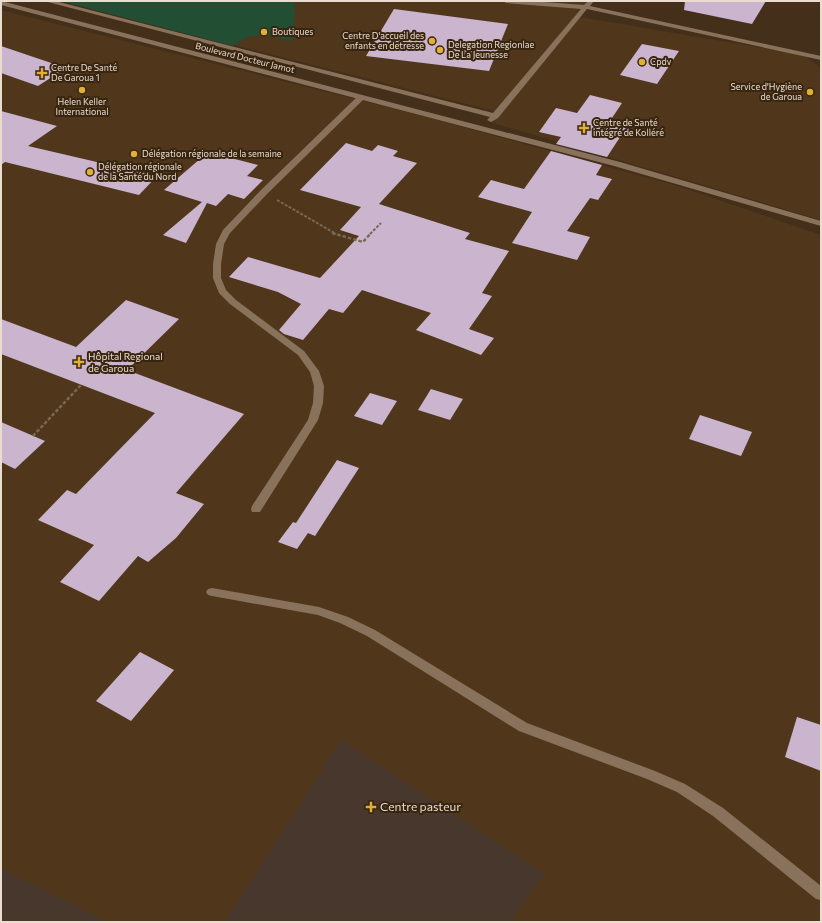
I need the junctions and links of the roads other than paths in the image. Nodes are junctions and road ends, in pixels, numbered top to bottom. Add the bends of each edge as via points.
1 (48, 1) edge
2 (506, 1) edge
3 (591, 1) edge
4 (1, 3) edge
5 (585, 8) junction
6 (821, 58) edge
7 (362, 97) junction
8 (495, 116) junction
9 (485, 128) junction
10 (821, 224) edge
11 (256, 509) dead end
12 (212, 592) dead end
13 (821, 894) edge

1 - 8 street, Boulevard Docteur Jamot
2 - 5 street
3 - 5 street
4 - 7 street, Boulevard Docteur Jamot
5 - 6 street
5 - 8 street
7 - 9 street, Boulevard Docteur Jamot
7 - 11 street via 264,192 226,232 220,244 216,264 217,278 222,291 301,353 314,371 319,386 313,420
8 - 9 street
9 - 10 street, Boulevard Docteur Jamot
12 - 13 street via 319,611 371,633 523,727 681,788 718,812

